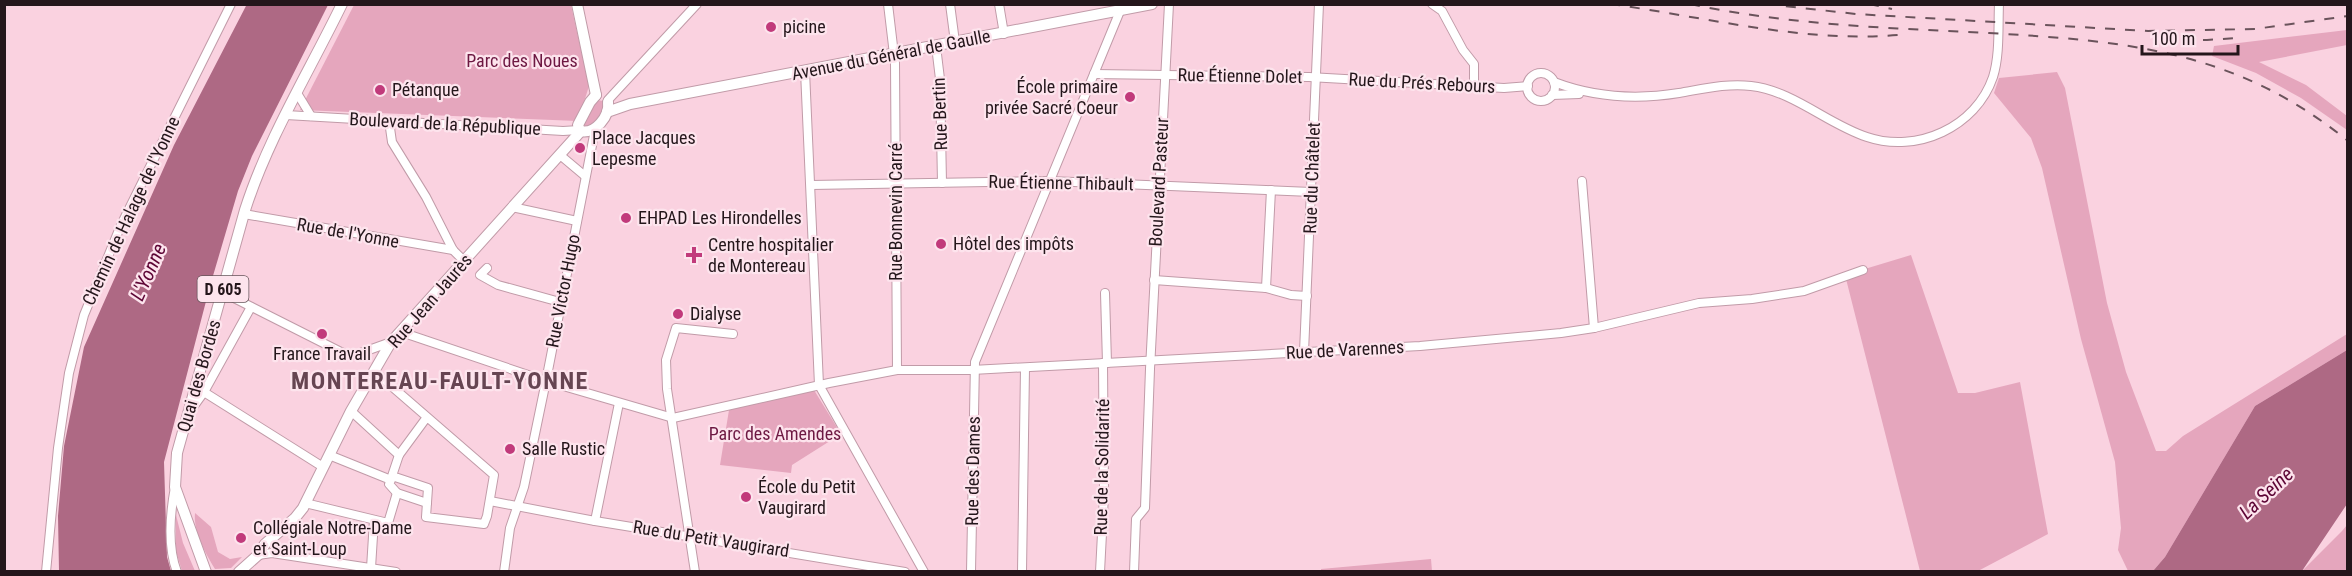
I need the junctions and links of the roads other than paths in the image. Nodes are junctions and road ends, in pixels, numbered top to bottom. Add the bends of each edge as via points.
1 (231, 4) edge
2 (342, 4) edge
3 (577, 4) edge
4 (697, 4) edge
5 (888, 4) edge
6 (950, 4) edge
7 (999, 4) edge
8 (1152, 4) edge
9 (1169, 4) edge
10 (1319, 4) edge
11 (1432, 4) edge
12 (1999, 4) edge
13 (1122, 8) edge
14 (1004, 34) junction
15 (955, 42) junction
16 (936, 46) junction
17 (895, 54) junction
18 (805, 71) junction
19 (1094, 74) junction
20 (1164, 75) junction
21 (1316, 77) junction
22 (1474, 81) junction
23 (1554, 82) junction
24 (1528, 86) junction
25 (618, 90) junction
26 (297, 93) junction
27 (1582, 93) junction
28 (596, 95) junction
29 (1552, 95) junction
30 (630, 104) junction
31 (608, 105) junction
32 (286, 115) junction
33 (311, 116) junction
34 (389, 121) junction
35 (594, 130) junction
36 (580, 131) junction
37 (560, 155) junction
38 (585, 177) junction
39 (1050, 181) junction
40 (1582, 181) dead end
41 (896, 183) junction
42 (942, 183) junction
43 (810, 185) junction
44 (1159, 185) junction
45 (1271, 190) junction
46 (1311, 192) junction
47 (512, 207) junction
48 (244, 214) junction
49 (577, 221) junction
50 (453, 250) junction
51 (464, 261) junction
52 (487, 268) dead end
53 (1863, 270) dead end
54 (1154, 280) junction
55 (1266, 288) junction
56 (222, 292) junction
57 (1105, 293) dead end
58 (1307, 296) junction
59 (560, 302) junction
60 (251, 307) junction
61 (1594, 328) junction
62 (401, 332) junction
63 (733, 334) dead end
64 (391, 342) junction
65 (1304, 352) junction
66 (1150, 360) junction
67 (1105, 363) junction
68 (1025, 368) junction
69 (897, 370) junction
70 (975, 370) junction
71 (374, 371) junction
72 (546, 381) junction
73 (819, 385) junction
74 (200, 390) junction
75 (619, 403) junction
76 (351, 411) junction
77 (426, 417) junction
78 (673, 418) junction
79 (328, 455) junction
80 (399, 455) junction
81 (323, 466) junction
82 (391, 478) junction
83 (176, 487) junction
84 (397, 493) junction
85 (490, 501) junction
86 (305, 503) junction
87 (427, 503) junction
88 (518, 506) junction
89 (374, 520) junction
90 (595, 521) junction
91 (690, 536) junction
92 (269, 540) junction
93 (272, 553) junction
94 (258, 555) junction
95 (371, 568) junction
96 (208, 569) edge
97 (46, 572) edge
98 (177, 572) edge
99 (239, 572) edge
100 (396, 572) edge
101 (504, 572) edge
102 (695, 572) edge
103 (905, 572) edge
104 (924, 572) edge
105 (971, 572) edge
106 (1022, 572) edge
107 (1100, 572) edge
108 (1134, 572) edge

1 - 97 street, Chemin de Halage de l'Yonne via 121,225 84,315 69,373
2 - 26 main road, D 605
3 - 28 main road
4 - 25 street
5 - 17 street, Rue Bonnevin Carré
6 - 15 street
7 - 14 street
8 - 13 main road, Avenue du Général de Gaulle
9 - 20 street, Boulevard Pasteur
10 - 21 street, Rue du Châtelet
11 - 22 street via 1442,10 1462,50 1474,64
12 - 27 street via 1995,66 1986,93 1957,124 1929,137 1893,143 1865,137 1792,99 1749,86 1649,97
13 - 14 main road, Avenue du Général de Gaulle
13 - 19 street, Rue des Dames
14 - 15 main road, Avenue du Général de Gaulle
15 - 16 main road, Avenue du Général de Gaulle
16 - 17 main road, Avenue du Général de Gaulle
16 - 42 street, Rue Bertin
17 - 18 main road, Avenue du Général de Gaulle
17 - 41 street, Rue Bonnevin Carré
18 - 30 main road, Avenue du Général de Gaulle
18 - 43 street
19 - 20 street, Rue Étienne Dolet
19 - 39 street, Rue des Dames
20 - 21 street, Rue Étienne Dolet
20 - 44 street, Boulevard Pasteur
21 - 22 street, Rue du Prés Rebours
21 - 46 street, Rue du Châtelet
22 - 24 street, Rue du Prés Rebours via 1504,87
23 - 24 street via 1541,73 1532,76
23 - 27 street
23 - 29 street
24 - 29 street via 1535,99 1545,100
25 - 30 street
25 - 31 street
26 - 32 main road, D 605
26 - 33 street
27 - 29 street
28 - 31 main road
28 - 36 main road via 578,125
30 - 31 main road, Avenue du Général de Gaulle
31 - 35 main road
32 - 33 street, Boulevard de la République
32 - 48 main road, Quai des Bordes / D 605 via 256,178
33 - 34 street, Boulevard de la République
34 - 36 street, Boulevard de la République
34 - 50 street via 392,142
35 - 36 main road
35 - 38 street, Rue Victor Hugo
36 - 37 main road, Rue Jean Jaurès
37 - 38 street
37 - 47 main road, Rue Jean Jaurès
38 - 49 street, Rue Victor Hugo
39 - 42 street, Rue Étienne Thibault
39 - 44 street, Rue Étienne Thibault
39 - 70 street, Rue des Dames
40 - 61 street
41 - 42 street, Rue Étienne Thibault
41 - 43 street, Rue Étienne Thibault
41 - 69 street, Rue Bonnevin Carré
43 - 73 street
44 - 45 street, Rue Étienne Thibault
44 - 54 street, Boulevard Pasteur
45 - 46 street, Rue Étienne Thibault
45 - 55 street
46 - 58 street, Rue du Châtelet
47 - 49 street
47 - 51 main road, Rue Jean Jaurès
48 - 50 street, Rue de l'Yonne
48 - 56 main road, Quai des Bordes / D 605
49 - 59 street, Rue Victor Hugo
50 - 51 street
51 - 62 main road, Rue Jean Jaurès
52 - 59 street via 480,275 492,283
53 - 61 street, Rue de Varennes via 1804,291 1699,303
54 - 55 street
54 - 66 street, Boulevard Pasteur
55 - 58 street
56 - 60 street
56 - 74 main road, Quai des Bordes / D 605
57 - 67 street, Rue de la Solidarité
58 - 65 street, Rue du Châtelet
59 - 72 street, Rue Victor Hugo
60 - 64 street via 347,355
60 - 74 street
61 - 65 street, Rue de Varennes via 1469,342
62 - 64 main road, Rue Jean Jaurès
62 - 72 street
63 - 78 street via 676,328 666,360
64 - 71 main road, Rue Jean Jaurès
65 - 66 street, Rue de Varennes
66 - 67 street, Rue de Varennes
66 - 108 street via 1145,508 1136,519
67 - 68 street, Rue de Varennes
67 - 107 street, Rue de la Solidarité
68 - 70 street, Rue de Varennes
68 - 106 street
69 - 70 street, Rue de Varennes
69 - 73 street, Rue de Varennes
70 - 105 street, Rue des Dames
71 - 76 main road, Rue Jean Jaurès
71 - 77 street
72 - 75 street
72 - 88 street, Rue Victor Hugo
73 - 78 street, Rue de Varennes
73 - 104 street
74 - 81 street
74 - 83 main road, Quai des Bordes / D 605 via 177,453
75 - 78 street
75 - 90 street
76 - 79 main road, Rue Jean Jaurès
76 - 80 street
77 - 80 street
77 - 85 street via 494,476
78 - 91 street
79 - 81 main road, Rue Jean Jaurès
79 - 82 street
80 - 82 street
81 - 86 main road, Rue Jean Jaurès
82 - 84 street via 389,484
82 - 87 street via 429,488
83 - 96 main road, Quai des Bordes / D 605
83 - 98 street via 171,510 172,552
84 - 87 street
84 - 89 street via 388,523
85 - 87 street via 484,524 428,517
85 - 88 street, Rue du Petit Vaugirard
86 - 89 street
86 - 92 main road, Rue Jean Jaurès via 295,518
88 - 90 street, Rue du Petit Vaugirard
88 - 101 street, Rue Victor Hugo
89 - 95 street
90 - 91 street, Rue du Petit Vaugirard
91 - 102 street
91 - 103 street, Rue du Petit Vaugirard
92 - 93 street
92 - 94 main road, Rue Jean Jaurès
93 - 94 street
93 - 95 street
94 - 99 main road, Rue Jean Jaurès
95 - 100 street

